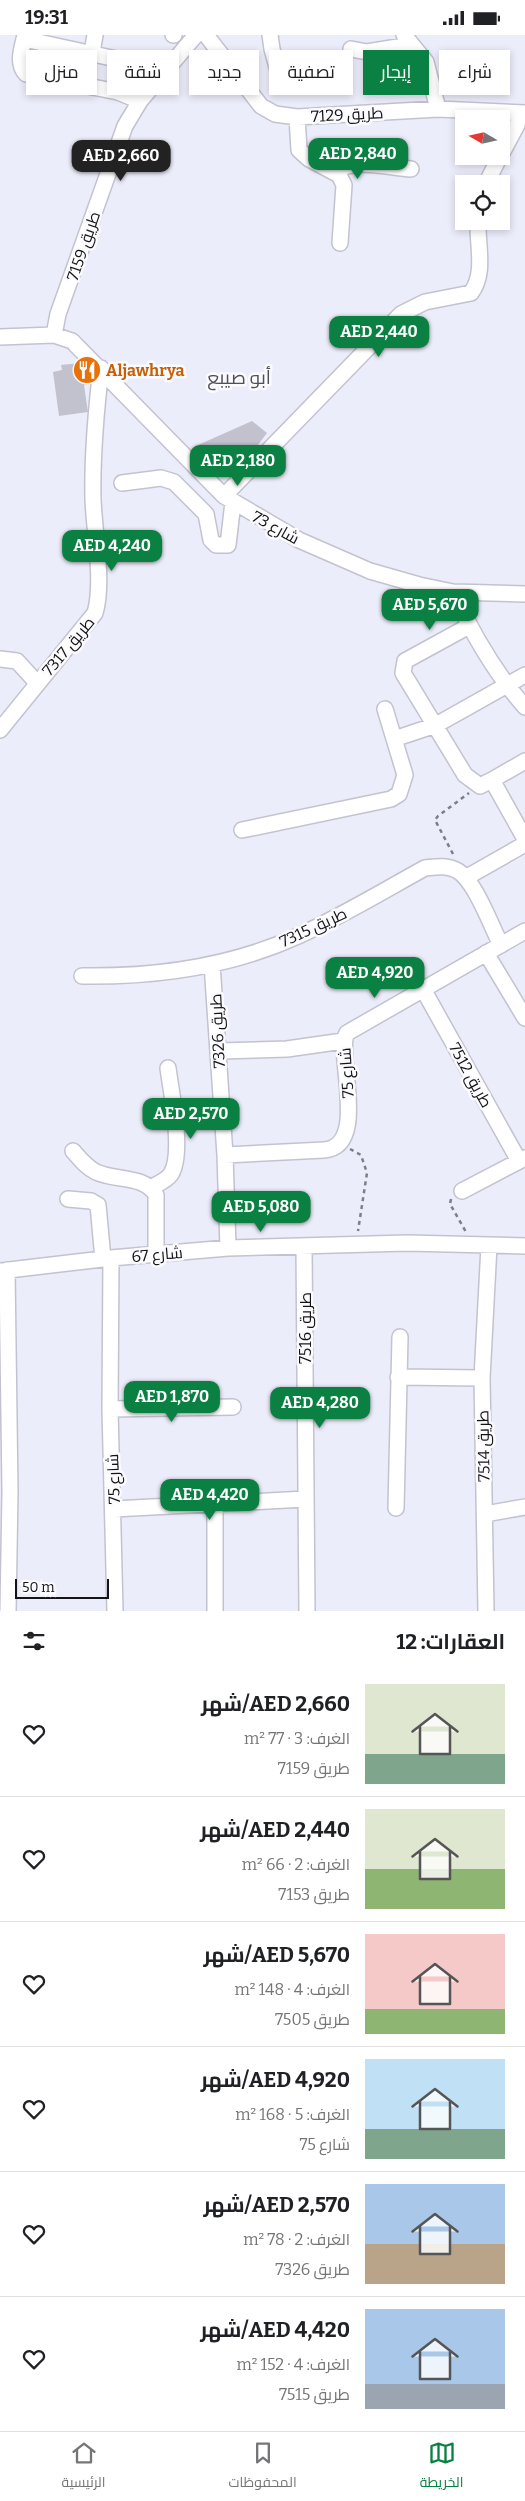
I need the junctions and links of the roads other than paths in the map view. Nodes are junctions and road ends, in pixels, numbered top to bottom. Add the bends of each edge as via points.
1 (95, 35) edge
2 (196, 35) edge
3 (206, 35) edge
4 (270, 35) edge
5 (25, 37) edge
6 (407, 40) edge
7 (351, 49) dead end
8 (79, 50) edge
9 (92, 50) edge
10 (272, 50) edge
11 (179, 55) edge
12 (145, 95) edge
13 (140, 101) junction
14 (438, 109) junction
15 (522, 113) edge
16 (297, 117) junction
17 (510, 138) edge
18 (411, 169) dead end
19 (333, 172) junction
20 (478, 230) edge
21 (340, 243) dead end
22 (54, 335) junction
23 (0, 337) edge
24 (101, 368) junction
25 (122, 483) dead end
26 (228, 499) junction
27 (453, 593) junction
28 (525, 594) edge
29 (469, 626) junction
30 (0, 659) edge
31 (525, 675) edge
32 (36, 683) junction
33 (507, 687) junction
34 (525, 707) edge
35 (385, 709) dead end
36 (436, 725) junction
37 (0, 730) edge
38 (394, 739) junction
39 (525, 761) edge
40 (486, 783) junction
41 (242, 829) dead end
42 (525, 839) edge
43 (525, 844) edge
44 (462, 874) junction
45 (525, 931) edge
46 (501, 945) junction
47 (486, 953) junction
48 (212, 964) junction
49 (82, 976) dead end
50 (423, 989) junction
51 (525, 1017) edge
52 (343, 1041) junction
53 (218, 1051) junction
54 (168, 1068) dead end
55 (73, 1151) dead end
56 (225, 1155) junction
57 (522, 1159) edge
58 (152, 1187) junction
59 (462, 1191) road end
60 (68, 1199) dead end
61 (482, 1246) junction
62 (525, 1246) edge
63 (304, 1247) junction
64 (228, 1248) junction
65 (156, 1254) junction
66 (107, 1258) junction
67 (3, 1270) edge
68 (400, 1337) dead end
69 (4, 1353) edge
70 (398, 1377) junction
71 (482, 1378) junction
72 (233, 1407) dead end
73 (110, 1409) junction
74 (5, 1492) edge
75 (306, 1499) junction
76 (216, 1505) junction
77 (525, 1507) edge
78 (396, 1508) dead end
79 (114, 1509) junction
80 (485, 1514) junction
81 (6, 1605) edge
82 (115, 1611) edge
83 (215, 1611) edge
84 (307, 1611) edge
85 (486, 1611) edge

1 - 9 street
2 - 11 street, طريق 7159
3 - 16 street, طريق 7129 via 261,106 275,114
4 - 10 street
5 - 8 street
5 - 13 street via 20,65 26,73 118,92
6 - 7 street via 367,52
6 - 14 street via 426,62
12 - 13 street, طريق 7159
13 - 22 street, طريق 7159 via 125,126 58,314
14 - 15 street, طريق 7129
14 - 16 street, طريق 7129
15 - 17 street
16 - 19 street via 299,150
18 - 19 street via 355,164
19 - 21 street via 344,185
20 - 26 street via 480,273 478,284 471,293 425,301 401,314
22 - 23 street, شارع 73
22 - 24 street, شارع 73 via 72,341
24 - 26 street, شارع 73
24 - 32 street, طريق 7317 via 93,496 98,604 90,621
25 - 26 street via 161,478 174,482 206,514 211,540 216,545 228,545
26 - 27 street, شارع 73 via 299,540 370,571
27 - 28 street, شارع 73
27 - 29 street
29 - 33 street
29 - 36 street via 405,661 403,673
30 - 32 street via 17,661
31 - 33 street
32 - 37 street, طريق 7317
33 - 34 street
33 - 36 street
35 - 38 street
36 - 38 street
36 - 40 street via 465,775
38 - 41 street via 405,775 399,794 391,799
39 - 40 street
40 - 42 street
43 - 44 street
44 - 46 street
44 - 48 street, طريق 7315 via 444,866 425,868 297,937 255,953
45 - 46 street, شارع 75
46 - 47 street, شارع 75
47 - 50 street, شارع 75
47 - 51 street
48 - 49 street, طريق 7315 via 144,975
48 - 53 street, طريق 7326
50 - 52 street, شارع 75 via 350,1031
50 - 57 street, طريق 7512
52 - 53 street via 287,1049
52 - 56 street, شارع 75 via 348,1103 341,1143 330,1150
53 - 56 street, طريق 7326
54 - 58 street via 175,1161 171,1174
55 - 58 street via 96,1172
56 - 64 street, طريق 7326
57 - 59 street
58 - 65 street via 156,1195
60 - 66 street, شارع 75 via 91,1201 98,1205
61 - 62 street, شارع 67
61 - 63 street, شارع 67 via 356,1244
61 - 71 street, طريق 7514
63 - 64 street, شارع 67
63 - 75 street, طريق 7516
64 - 65 street, شارع 67
65 - 66 street, شارع 67
66 - 67 street, شارع 67
66 - 73 street, شارع 75
67 - 69 street
68 - 70 street
69 - 74 street
70 - 71 street
70 - 78 street
71 - 80 street, طريق 7514
72 - 73 street
73 - 79 street, شارع 75
74 - 81 street
75 - 76 street
75 - 84 street, طريق 7516
76 - 79 street
76 - 83 street
77 - 80 street
79 - 82 street, شارع 75
80 - 85 street, طريق 7514

